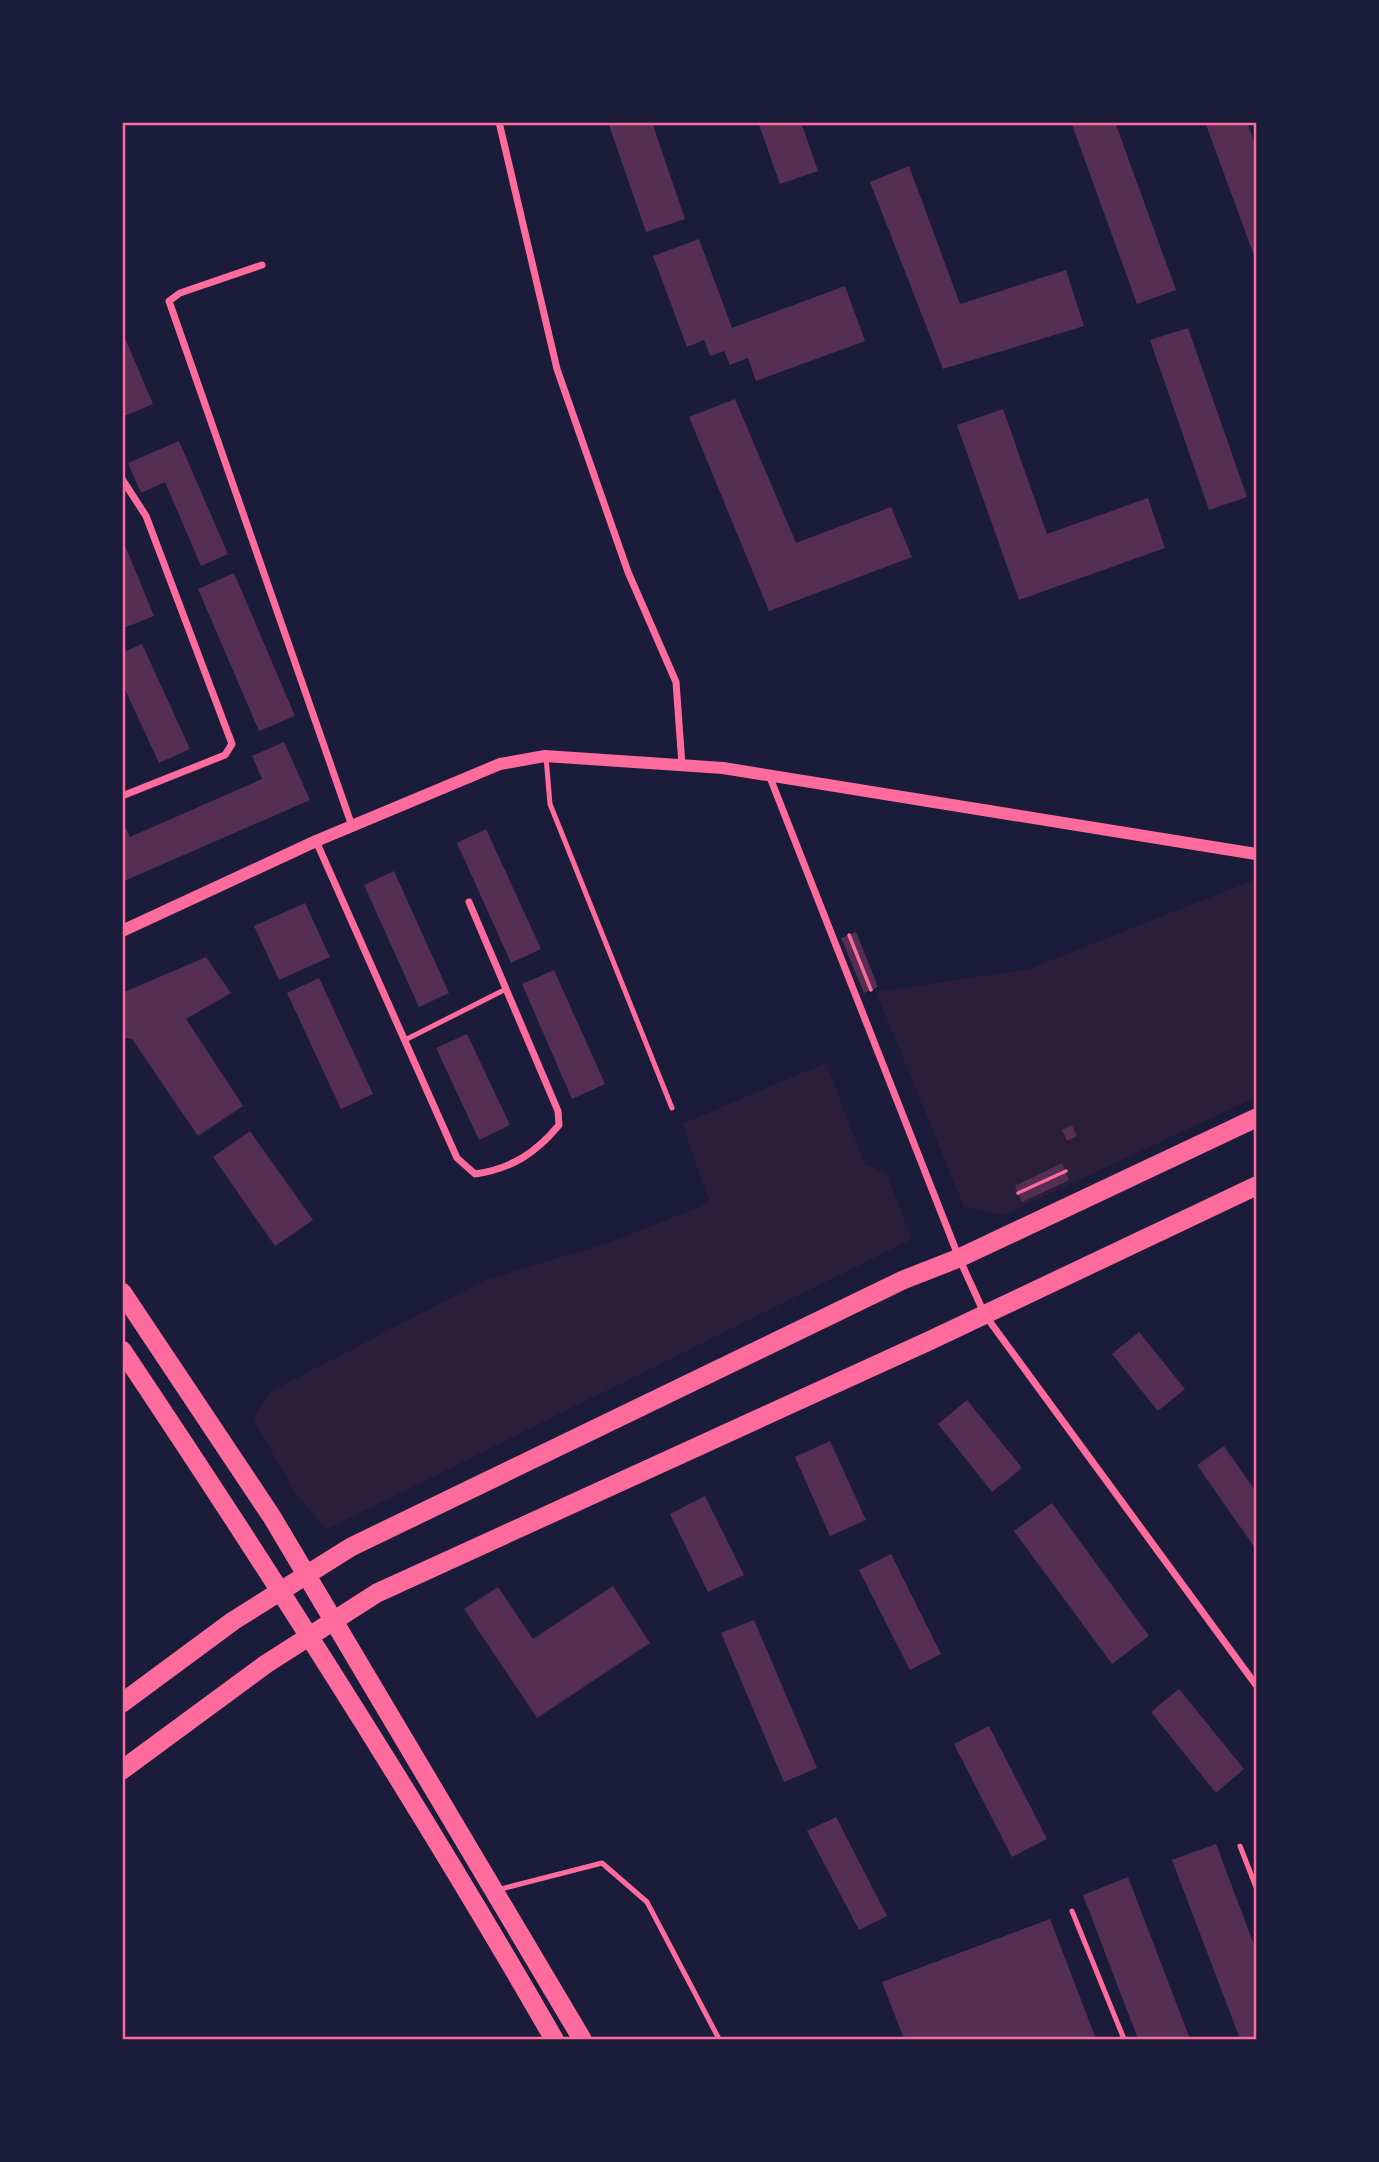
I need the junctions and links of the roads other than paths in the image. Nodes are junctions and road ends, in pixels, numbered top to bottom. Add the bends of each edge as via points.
1 (499, 122) edge
2 (262, 265) dead end
3 (122, 478) edge
4 (545, 756) junction
5 (682, 765) junction
6 (769, 775) junction
7 (122, 796) edge
8 (352, 826) junction
9 (316, 841) junction
10 (1256, 854) edge
11 (469, 902) dead end
12 (122, 931) edge
13 (506, 989) junction
14 (405, 1040) junction
15 (672, 1108) dead end
16 (1256, 1118) edge
17 (1256, 1186) edge
18 (959, 1258) junction
19 (122, 1292) edge
20 (985, 1315) junction
21 (122, 1350) edge
22 (307, 1575) junction
23 (281, 1591) junction
24 (334, 1620) junction
25 (310, 1636) junction
26 (1256, 1685) edge
27 (122, 1703) edge
28 (122, 1770) edge
29 (1240, 1846) dead end
30 (1256, 1887) edge
31 (496, 1890) junction
32 (1072, 1911) dead end
33 (554, 2039) edge
34 (582, 2039) edge
35 (719, 2039) edge
36 (1124, 2039) edge

1 - 5 street via 557,369 628,572 676,682
2 - 8 street via 169,301
3 - 7 street via 146,516 232,744 225,755
4 - 5 street
4 - 8 street via 500,765
4 - 15 lane via 550,804
5 - 6 street
6 - 10 street
6 - 18 street
8 - 9 street
9 - 12 street
9 - 14 street
11 - 13 street
13 - 14 lane
13 - 14 street via 558,1111 559,1125 521,1160 498,1171 475,1174 457,1158
16 - 18 highway
17 - 20 highway
18 - 20 street
18 - 22 highway via 878,1292 351,1547
19 - 22 highway
20 - 24 highway via 377,1593
20 - 26 street
21 - 23 highway
22 - 23 highway
22 - 24 highway
23 - 25 highway
23 - 27 highway
24 - 25 highway
24 - 31 highway
25 - 28 highway
25 - 33 highway via 474,1900
29 - 30 lane
31 - 34 highway
31 - 35 lane via 602,1863 647,1902
32 - 36 lane

